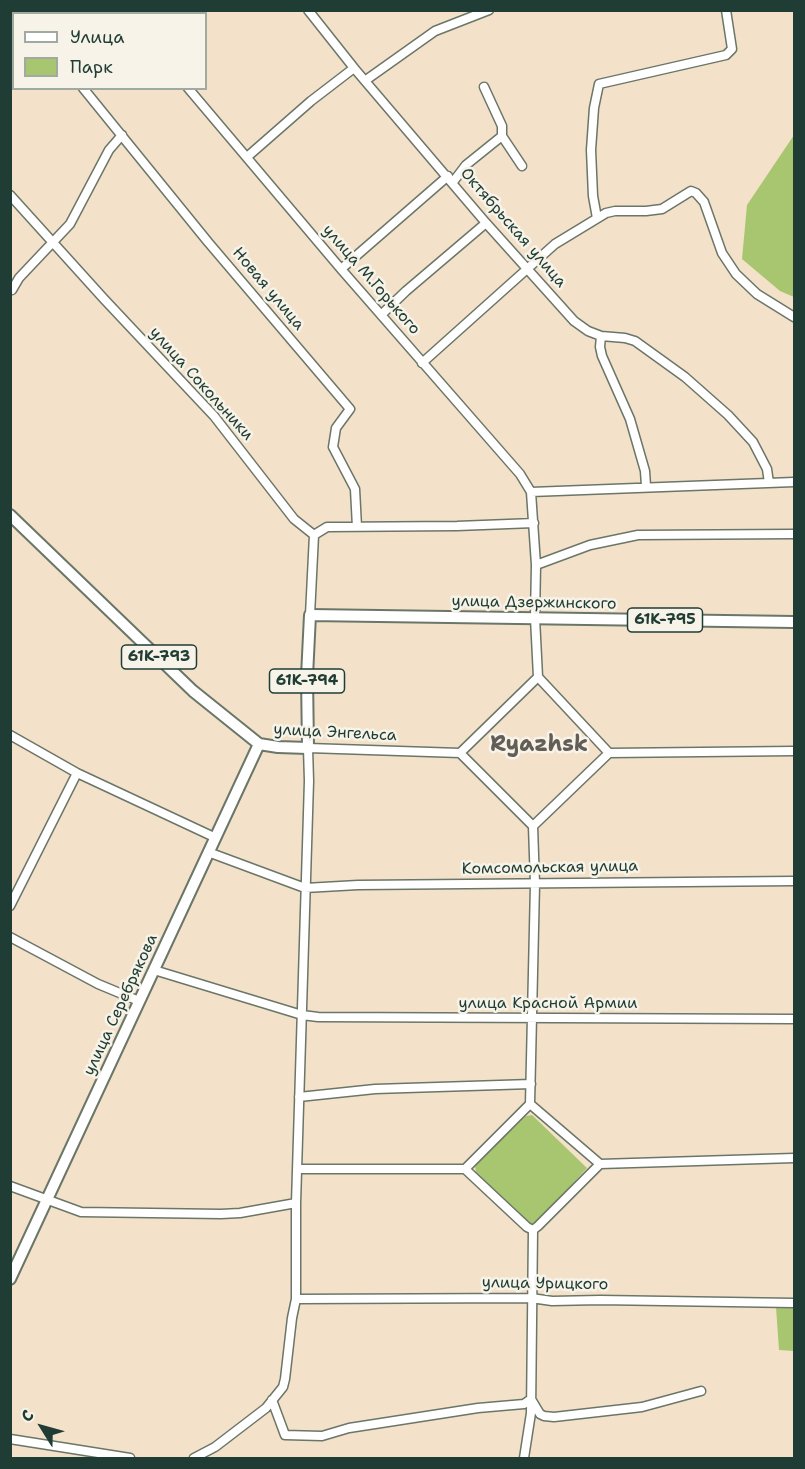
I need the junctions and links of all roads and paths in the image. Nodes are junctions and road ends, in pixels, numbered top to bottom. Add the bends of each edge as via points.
1 (308, 10) edge
2 (489, 10) edge
3 (726, 10) edge
4 (354, 68) junction
5 (366, 80) junction
6 (484, 87) dead end
7 (85, 90) edge
8 (190, 90) edge
9 (122, 135) junction
10 (502, 136) junction
11 (247, 157) junction
12 (522, 166) dead end
13 (450, 179) junction
14 (10, 195) edge
15 (597, 218) junction
16 (486, 223) junction
17 (54, 243) junction
18 (528, 268) junction
19 (341, 269) junction
20 (12, 290) edge
21 (381, 315) junction
22 (795, 317) edge
23 (601, 336) junction
24 (422, 363) junction
25 (795, 482) edge
26 (769, 483) junction
27 (646, 486) junction
28 (531, 492) junction
29 (10, 515) edge
30 (534, 524) junction
31 (357, 527) junction
32 (795, 534) edge
33 (314, 535) junction
34 (536, 565) junction
35 (310, 615) junction
36 (535, 618) junction
37 (795, 622) edge
38 (538, 677) junction
39 (10, 735) edge
40 (259, 744) junction
41 (308, 748) junction
42 (795, 751) edge
43 (460, 753) junction
44 (609, 753) junction
45 (77, 773) junction
46 (534, 826) junction
47 (214, 837) junction
48 (208, 852) junction
49 (795, 881) edge
50 (535, 884) junction
51 (305, 888) junction
52 (10, 906) edge
53 (10, 938) edge
54 (154, 970) junction
55 (139, 1001) junction
56 (302, 1015) junction
57 (532, 1019) junction
58 (795, 1019) edge
59 (531, 1084) junction
60 (299, 1097) junction
61 (530, 1104) junction
62 (795, 1158) edge
63 (600, 1164) junction
64 (465, 1168) junction
65 (297, 1169) junction
66 (10, 1186) edge
67 (47, 1200) junction
68 (296, 1203) junction
69 (533, 1230) junction
70 (10, 1279) edge
71 (531, 1298) junction
72 (296, 1299) junction
73 (795, 1303) edge
74 (701, 1391) dead end
75 (531, 1399) junction
76 (272, 1400) junction
77 (10, 1439) edge
78 (130, 1458) edge
79 (194, 1458) edge
80 (524, 1458) edge

1 - 4 street, Октябрьская улица
2 - 5 street via 435,31
3 - 15 street via 732,49 726,55 599,84 591,150
4 - 5 street, Октябрьская улица
4 - 11 street
5 - 13 street, Октябрьская улица
6 - 10 street via 502,126
7 - 9 street, Новая улица
8 - 11 street, улица М.Горького
9 - 17 street via 109,150 75,217
9 - 31 street, Новая улица via 350,409 336,428 333,447 355,489
10 - 12 street
10 - 13 street
11 - 19 street, улица М.Горького
13 - 16 street, Октябрьская улица
13 - 19 street
14 - 17 street, улица Сокольники
15 - 18 street via 555,244
15 - 22 street via 615,211 662,209 693,191 704,202 722,253 736,274 757,294
16 - 18 street, Октябрьская улица
16 - 21 street
17 - 20 street
17 - 33 street, улица Сокольники via 214,416 294,519
18 - 23 street, Октябрьская улица via 574,321
18 - 24 street
19 - 21 street, улица М.Горького
21 - 24 street, улица М.Горького
23 - 26 street via 635,341 685,377 753,442 765,463
23 - 27 street via 602,356 630,419
24 - 28 street, улица М.Горького via 520,474
25 - 26 street
26 - 27 street
27 - 28 street
28 - 30 street
29 - 40 main road, улица Энгельса / 61К-793 via 193,691
30 - 31 street
30 - 34 street
31 - 33 street via 327,527
32 - 34 street via 638,535 590,545
33 - 35 street
34 - 36 street
35 - 36 main road, улица Дзержинского / 61К-795
35 - 41 main road, 61К-794
36 - 37 main road, улица Дзержинского / 61К-795
36 - 38 street
38 - 43 street
38 - 44 street
39 - 45 street
40 - 41 main road, улица Энгельса
40 - 47 main road, улица Серебрякова
41 - 43 street, улица Энгельса
41 - 51 street
42 - 44 street
43 - 46 street
44 - 46 street
45 - 47 street
45 - 52 street
46 - 50 street
47 - 48 main road, улица Серебрякова
48 - 51 street
48 - 54 main road, улица Серебрякова
49 - 50 street, Комсомольская улица
50 - 51 street, Комсомольская улица
50 - 57 street
51 - 56 street
53 - 55 street
54 - 55 main road, улица Серебрякова
54 - 56 street, улица Красной Армии
55 - 67 main road, улица Серебрякова
56 - 57 street, улица Красной Армии
56 - 60 street
57 - 58 street, улица Красной Армии
57 - 59 street
59 - 60 street via 375,1089
59 - 61 street
60 - 65 street
61 - 63 street
61 - 64 street
62 - 63 street
63 - 69 street
64 - 65 street
64 - 69 street
65 - 68 street
66 - 67 street
67 - 68 street via 81,1212 220,1214
67 - 70 main road, улица Серебрякова
68 - 72 street
69 - 71 street
71 - 72 street, улица Урицкого
71 - 73 street, улица Урицкого
71 - 75 street
72 - 76 street via 285,1379
74 - 75 street via 642,1407 554,1417 540,1414
75 - 76 street via 524,1404 298,1437 285,1435
75 - 80 street
76 - 79 street via 228,1437
77 - 78 street

